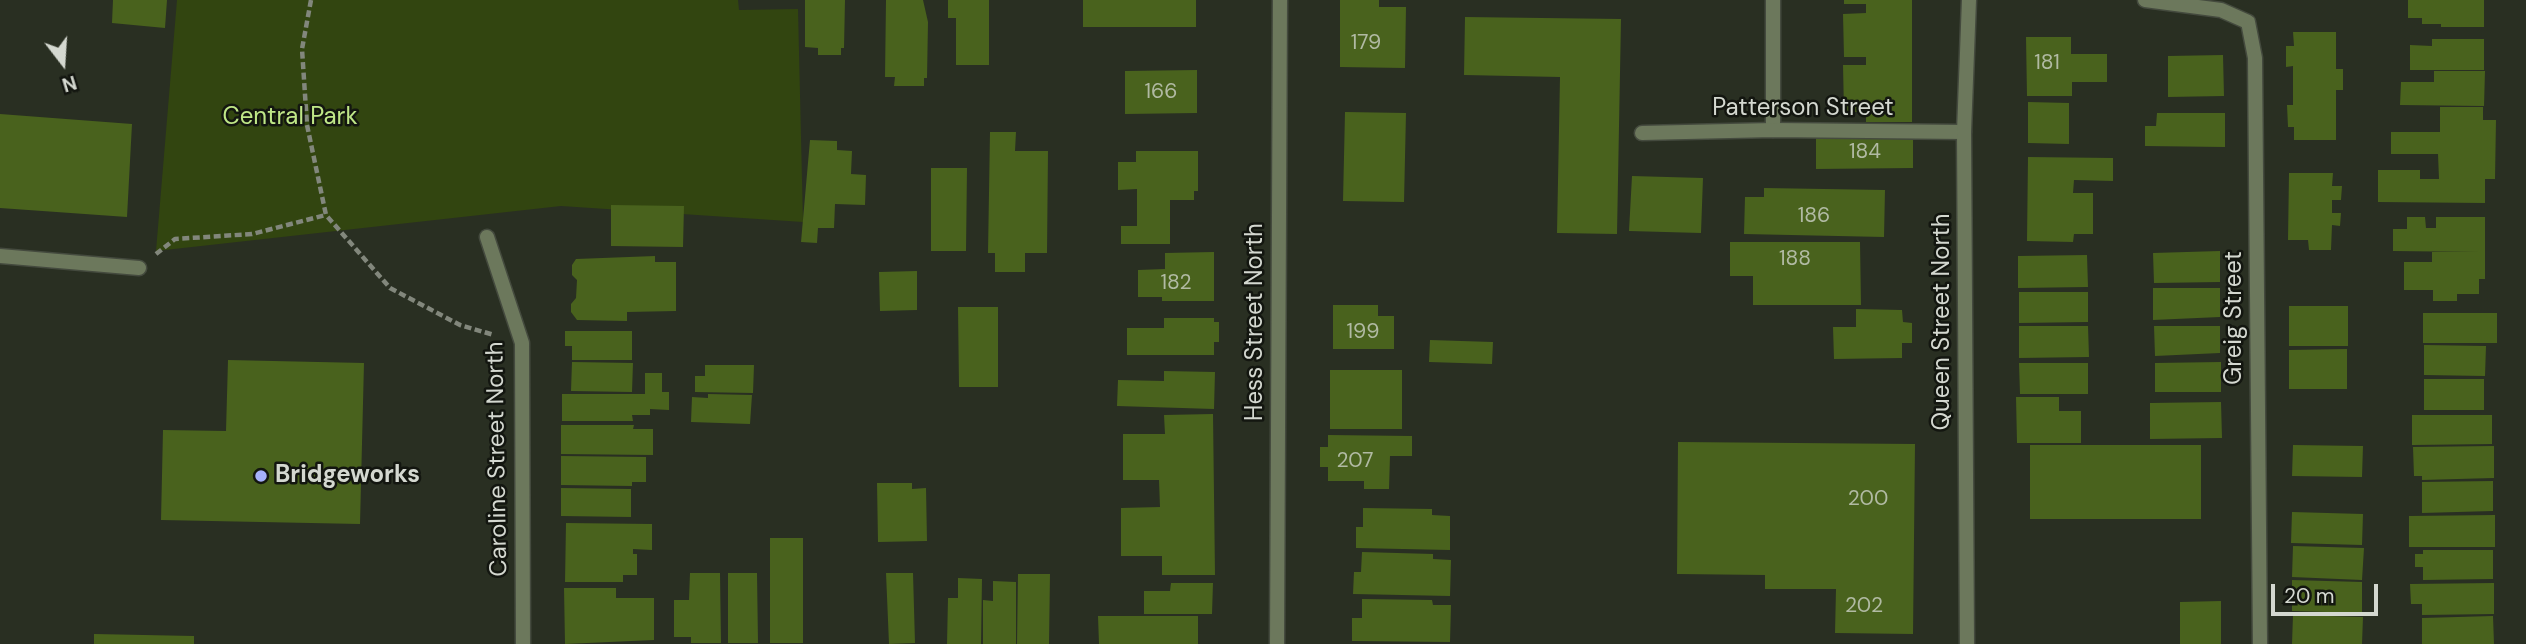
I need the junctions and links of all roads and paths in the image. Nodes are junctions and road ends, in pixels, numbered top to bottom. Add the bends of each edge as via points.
1 (311, 0) edge
2 (1280, 0) edge
3 (1773, 0) edge
4 (1969, 0) edge
5 (2145, 0) edge
6 (1773, 130) junction
7 (1964, 132) junction
8 (1642, 133) dead end
9 (327, 215) junction
10 (487, 237) dead end
11 (0, 256) edge
12 (139, 268) joint
13 (460, 325) dead end
14 (523, 644) edge
15 (1277, 644) edge
16 (1968, 644) edge
17 (2260, 644) edge

1 - 9 path via 302,49 307,125
2 - 15 street, Hess Street North
3 - 6 street
4 - 7 street, Queen Street North
5 - 17 street, Greig Street via 2221,10 2248,22 2255,58
6 - 7 street, Patterson Street
6 - 8 street, Patterson Street
7 - 16 street, Queen Street North
9 - 12 path via 251,234 175,239
9 - 13 path via 390,288
10 - 14 street, Caroline Street North via 522,343
11 - 12 street

